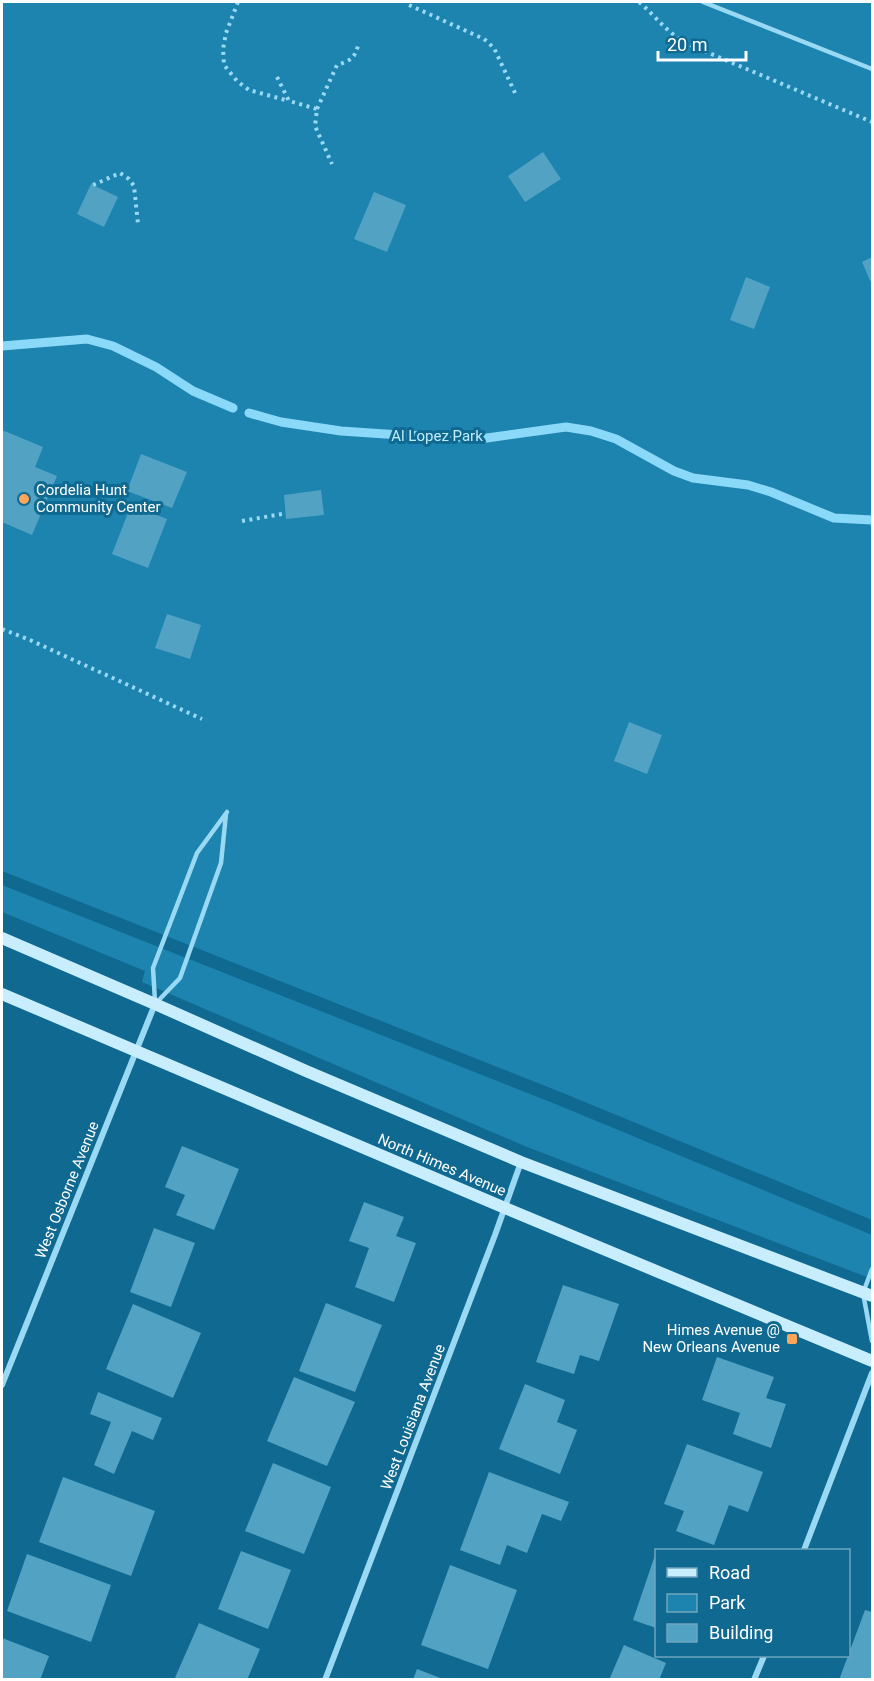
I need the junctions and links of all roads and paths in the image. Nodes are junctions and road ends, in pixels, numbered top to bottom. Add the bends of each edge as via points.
1 (238, 2) edge
2 (639, 2) edge
3 (703, 2) edge
4 (409, 5) dead end
5 (358, 42) dead end
6 (873, 69) edge
7 (277, 77) dead end
8 (515, 93) dead end
9 (289, 101) junction
10 (317, 109) junction
11 (873, 122) edge
12 (332, 164) dead end
13 (93, 185) dead end
14 (138, 224) dead end
15 (282, 514) dead end
16 (242, 521) dead end
17 (2, 629) edge
18 (202, 719) dead end
19 (2, 938) edge
20 (2, 994) edge
21 (155, 1004) junction
22 (136, 1051) junction
23 (521, 1162) junction
24 (505, 1208) junction
25 (873, 1269) edge
26 (868, 1295) edge
27 (873, 1341) edge
28 (873, 1361) edge
29 (873, 1373) edge
30 (2, 1385) edge
31 (805, 1549) edge
32 (764, 1657) edge
33 (325, 1680) edge
34 (754, 1680) edge

1 - 9 path via 226,33 224,65 249,90
2 - 11 path via 676,38
3 - 6 lane
4 - 8 path via 489,42
5 - 10 path via 355,55 337,65
7 - 9 path
9 - 10 path
10 - 12 path via 315,126
13 - 14 path via 120,173 129,179 134,186
15 - 16 path
17 - 18 path
19 - 21 street
20 - 22 street, North Himes Avenue
21 - 21 lane via 180,978 221,863 227,812 197,853 153,968
21 - 22 street, West Osborne Avenue
21 - 23 street
22 - 24 street, North Himes Avenue
22 - 30 street, West Osborne Avenue
23 - 24 street, West Louisiana Avenue
23 - 26 street
24 - 28 street, North Himes Avenue
24 - 33 street, West Louisiana Avenue
25 - 26 lane
26 - 27 lane
29 - 31 street
32 - 34 street

